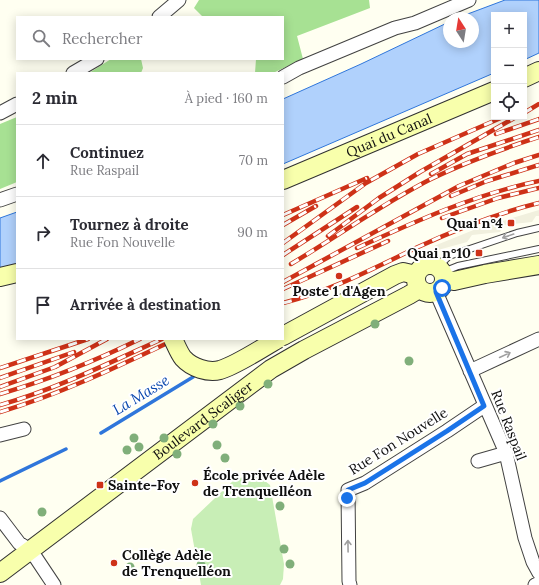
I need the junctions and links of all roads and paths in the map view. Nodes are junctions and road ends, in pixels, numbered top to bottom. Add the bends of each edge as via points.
1 (179, 0) edge
2 (469, 0) edge
3 (160, 16) edge
4 (95, 60) edge
5 (75, 72) edge
6 (539, 72) edge
7 (284, 76) edge
8 (527, 77) edge
9 (491, 92) edge
10 (16, 105) edge
11 (0, 113) edge
12 (284, 180) edge
13 (16, 194) edge
14 (0, 200) edge
15 (539, 228) edge
16 (539, 249) edge
17 (539, 265) edge
18 (16, 273) edge
19 (0, 278) edge
20 (433, 279) junction
21 (16, 280) edge
22 (0, 283) edge
23 (284, 335) edge
24 (539, 339) edge
25 (174, 340) edge
26 (276, 340) edge
27 (470, 371) junction
28 (484, 406) junction
29 (24, 429) dead end
30 (0, 435) edge
31 (506, 453) junction
32 (478, 461) dead end
33 (0, 518) edge
34 (29, 550) junction
35 (0, 573) edge
36 (539, 573) edge
37 (539, 583) edge
38 (54, 585) edge
39 (350, 585) edge
40 (535, 585) edge

1 - 3 street
2 - 7 street via 415,23 395,28
4 - 5 street
6 - 8 street
9 - 12 street, Quai du Canal
10 - 11 street
13 - 14 street
15 -> 20 lane via 517,232 449,256
16 - 20 lane via 458,266
17 - 20 street via 454,281
18 - 19 street
20 - 23 street via 400,273
20 - 27 street, Rue Raspail
20 - 34 street, Boulevard Scaliger via 409,295 304,350 272,370
21 - 22 street
27 -> 24 street
25 - 26 street, bridge via 184,358 193,366 212,370 220,370
27 - 28 street, Rue Raspail
28 - 31 street, Rue Raspail
39 -> 28 street, Rue Fon Nouvelle via 348,490 365,483
29 - 30 street
31 - 32 street
31 - 36 street, Rue Raspail via 525,538
33 - 34 street via 19,544
34 - 35 street, Boulevard Scaliger
34 - 38 street
37 - 40 street

